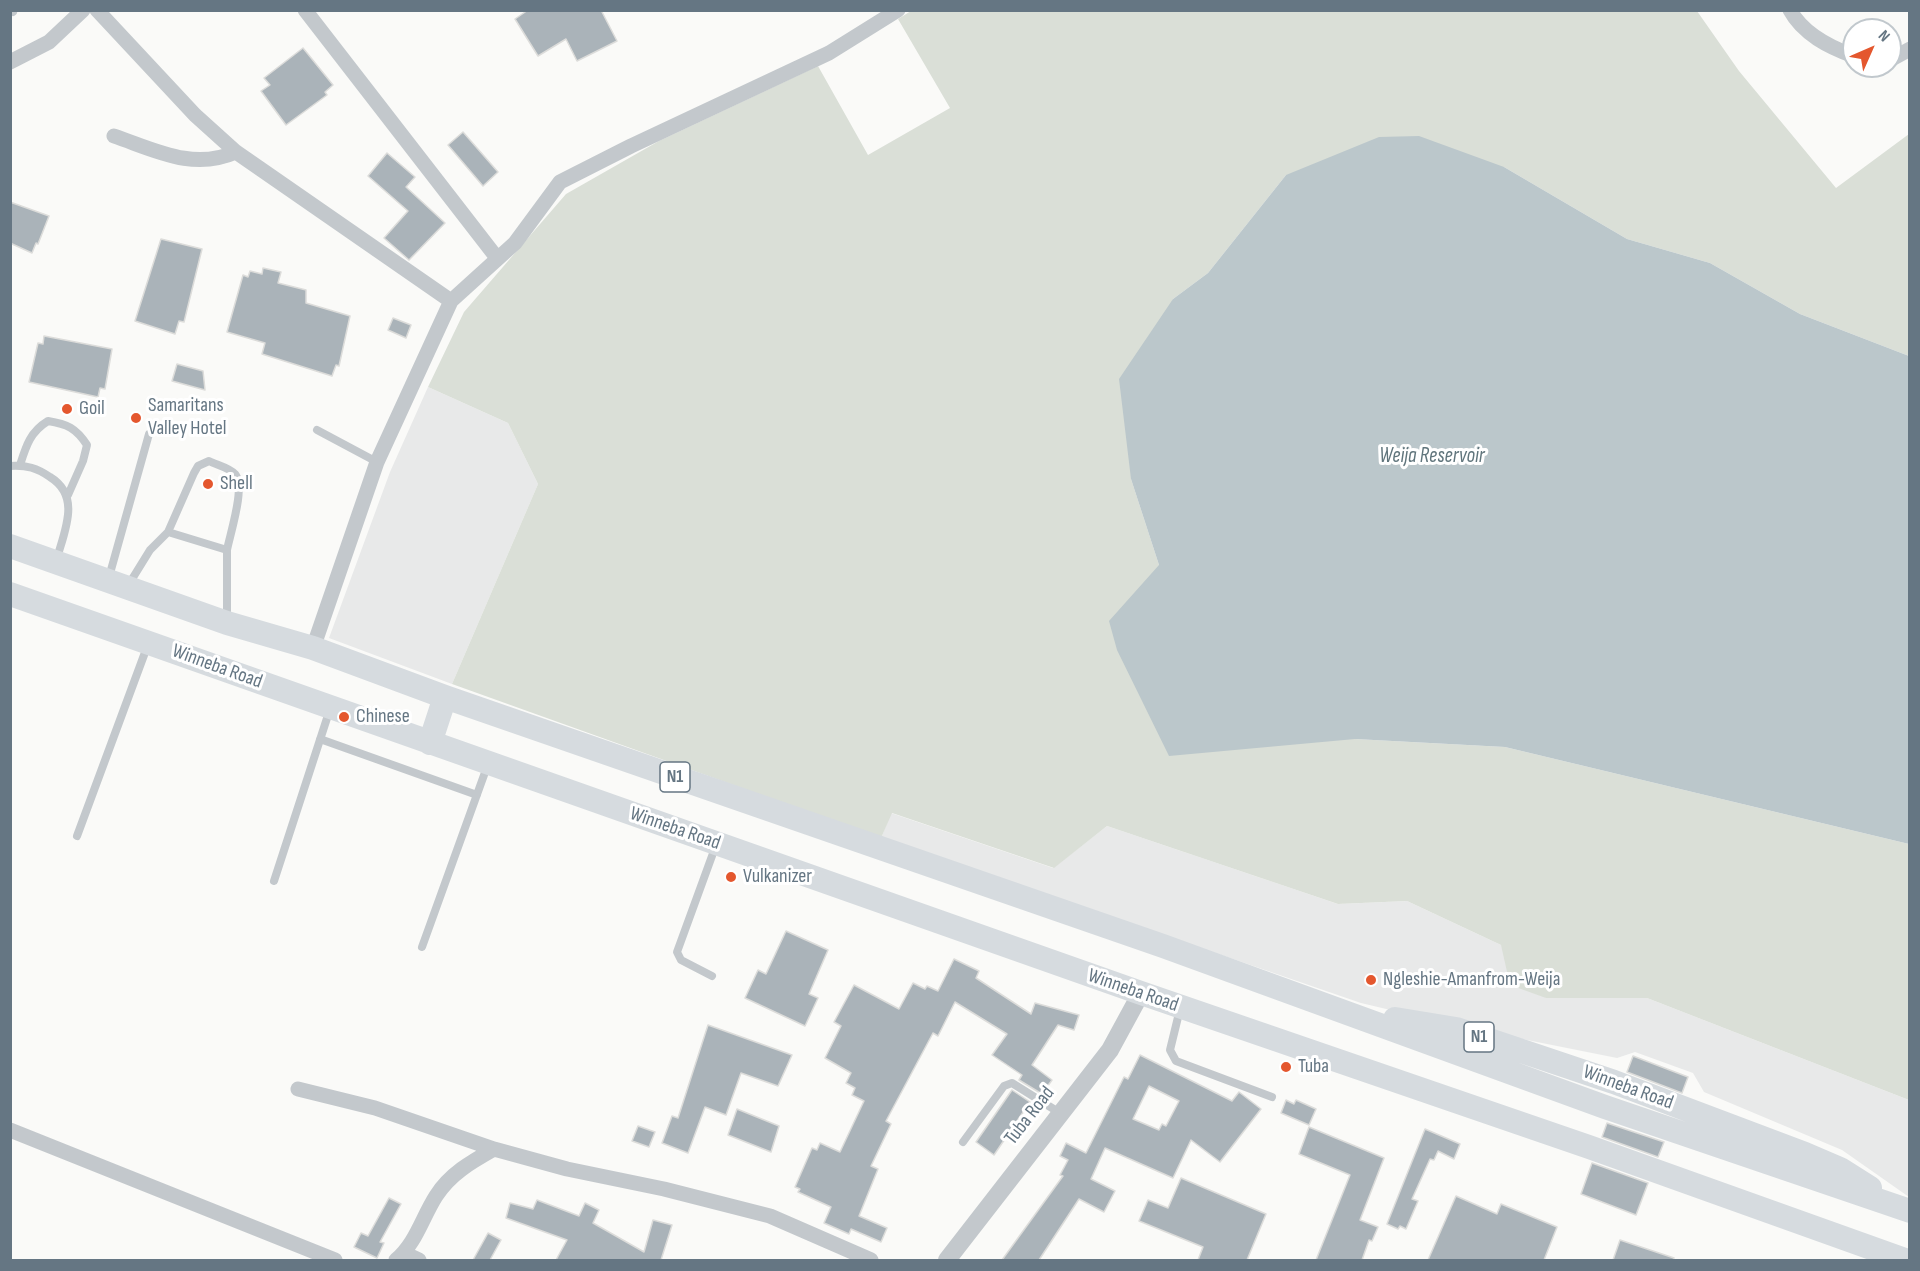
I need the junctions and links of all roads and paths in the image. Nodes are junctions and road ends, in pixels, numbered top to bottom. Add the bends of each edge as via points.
1 (83, 10) edge
2 (98, 10) edge
3 (305, 10) edge
4 (1790, 10) edge
5 (894, 12) edge
6 (1842, 51) edge
7 (10, 62) edge
8 (114, 136) dead end
9 (236, 152) junction
10 (497, 258) junction
11 (451, 301) junction
12 (317, 430) dead end
13 (149, 434) dead end
14 (377, 462) junction
15 (20, 465) junction
16 (10, 466) edge
17 (68, 495) junction
18 (168, 532) junction
19 (10, 546) edge
20 (227, 550) junction
21 (56, 562) junction
22 (118, 584) junction
23 (10, 594) edge
24 (227, 623) junction
25 (149, 643) junction
26 (313, 648) junction
27 (445, 697) junction
28 (330, 707) junction
29 (320, 740) junction
30 (430, 742) junction
31 (488, 763) junction
32 (477, 795) junction
33 (77, 836) dead end
34 (716, 843) junction
35 (274, 881) dead end
36 (422, 947) dead end
37 (712, 976) dead end
38 (1141, 993) junction
39 (1181, 1007) junction
40 (298, 1089) dead end
41 (1272, 1097) dead end
42 (1061, 1114) junction
43 (10, 1130) edge
44 (963, 1142) dead end
45 (494, 1149) junction
46 (1905, 1209) edge
47 (400, 1257) edge
48 (1894, 1257) edge
49 (335, 1260) edge
50 (419, 1260) edge
51 (871, 1260) edge
52 (947, 1260) edge

1 - 7 street via 49,42
2 - 9 street via 195,115
3 - 10 street
4 - 6 street via 1796,21 1828,46
5 - 10 street via 829,53 560,182 515,243
8 - 9 street via 205,162
9 - 11 street
10 - 11 street
11 - 14 street
12 - 14 lane
13 - 22 lane
14 - 26 street
15 - 16 lane
15 - 17 lane via 36,468 58,481
15 - 17 lane via 28,440 48,421 78,431 87,445
17 - 21 lane via 70,511
18 - 20 lane
18 - 20 lane via 194,472 209,461 234,472 238,479 240,489
18 - 22 lane
19 - 21 highway, Winneba Road / N1
20 - 24 lane
21 - 22 highway, Winneba Road / N1
22 - 24 highway, Winneba Road / N1
23 - 25 highway, Winneba Road
24 - 26 highway, Winneba Road / N1
25 - 28 highway, Winneba Road
25 - 33 lane
26 - 27 highway, Winneba Road / N1
27 - 30 highway
27 - 46 highway, Winneba Road / N1 via 1340,1010 1442,1037 1548,1073 1838,1178
28 - 29 lane
28 - 30 highway, Winneba Road
29 - 32 lane
29 - 35 lane
30 - 31 highway, Winneba Road
31 - 32 lane
31 - 34 highway, Winneba Road
32 - 36 lane
34 - 37 lane via 677,952 681,960
34 - 38 highway, Winneba Road
38 - 39 highway, Winneba Road
38 - 42 street, Tuba Road via 1110,1050
39 - 41 lane via 1170,1050 1176,1061
39 - 48 highway, Winneba Road via 1374,1073 1428,1102 1748,1220
40 - 45 street via 375,1108
42 - 44 lane via 1012,1083 1004,1086
42 - 52 street, Tuba Road
43 - 49 street
45 - 47 street via 456,1171 436,1196
45 - 51 street via 770,1216
47 - 50 street

